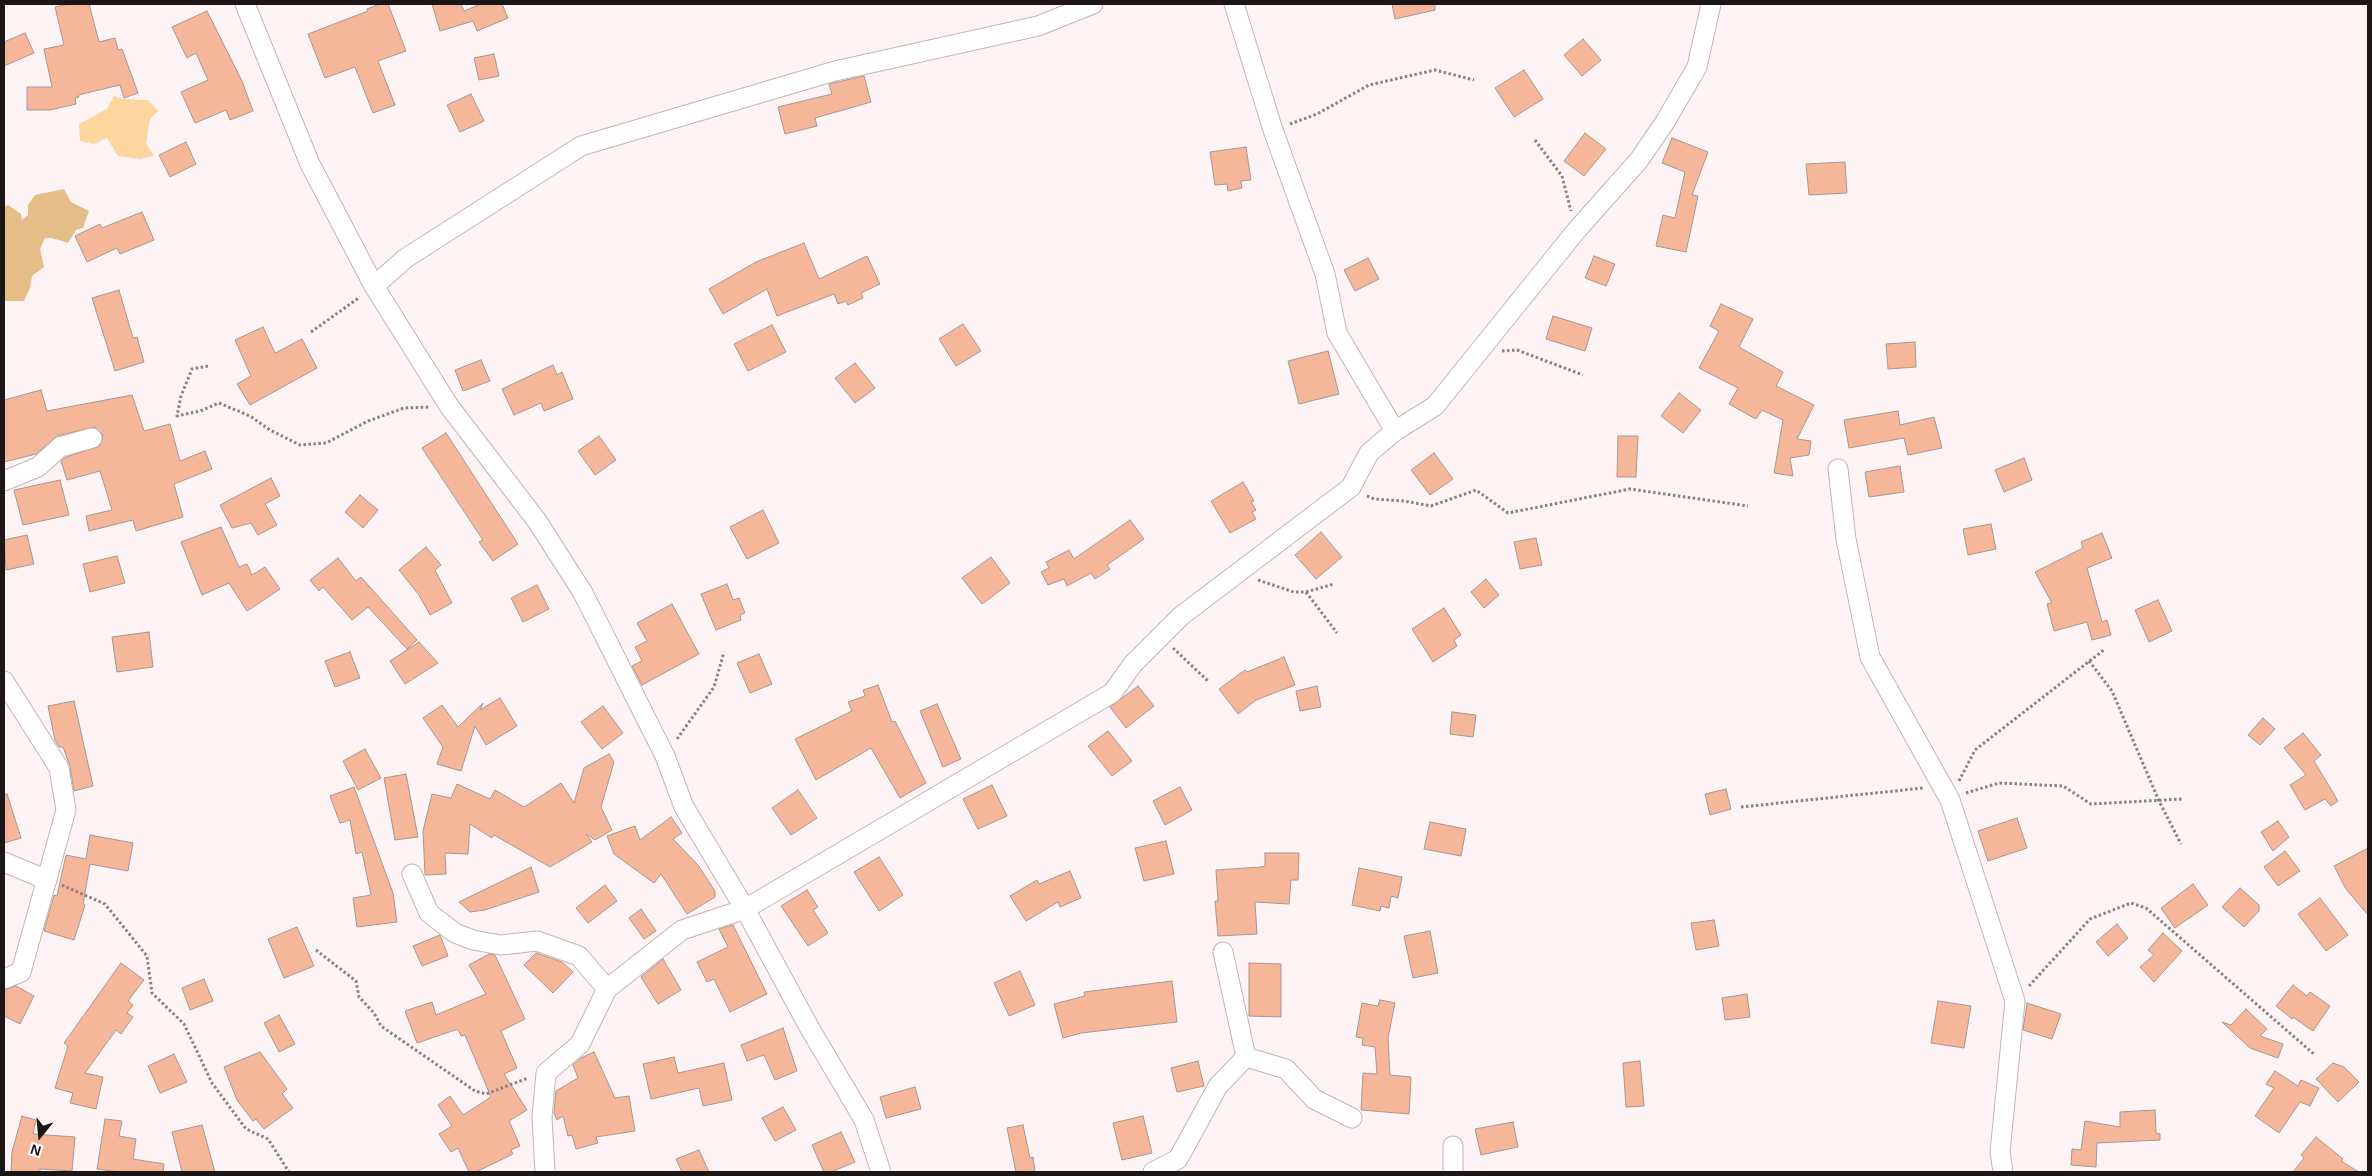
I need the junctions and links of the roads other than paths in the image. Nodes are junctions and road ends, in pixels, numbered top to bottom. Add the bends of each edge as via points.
1 (1093, 4) edge
2 (1234, 4) edge
3 (1711, 4) edge
4 (252, 6) edge
5 (374, 286) junction
6 (1395, 431) junction
7 (92, 438) dead end
8 (1838, 469) dead end
9 (4, 481) edge
10 (4, 681) edge
11 (4, 862) edge
12 (412, 874) dead end
13 (47, 880) junction
14 (745, 910) junction
15 (1223, 952) dead end
16 (4, 979) edge
17 (607, 989) junction
18 (1246, 1057) junction
19 (1352, 1118) dead end
20 (1453, 1146) dead end
21 (545, 1172) edge
22 (881, 1172) edge
23 (1153, 1172) edge
24 (1453, 1172) edge
25 (2003, 1172) edge

1 - 5 street via 1038,26 835,71 581,146 406,258
2 - 6 street via 1273,130 1325,274 1338,332
3 - 6 street via 1697,67 1639,160 1576,231 1434,406
4 - 5 street via 310,164
5 - 14 street via 449,406 537,521 582,593 665,756 684,806
6 - 14 street via 1369,453 1351,487 1181,616 1133,664 1112,693
7 - 9 street via 60,447 38,467
8 - 25 street via 1846,538 1870,656 1946,792 2015,1002 2000,1152
10 - 13 street via 59,768 66,810
11 - 13 street
12 - 17 street via 429,913 455,933 501,945 537,941 579,956
13 - 16 street via 21,972
14 - 17 street via 682,930
14 - 22 street via 864,1120
15 - 18 street
17 - 21 street via 580,1044 546,1073 542,1117
18 - 19 street via 1286,1069 1314,1099
18 - 23 street via 1218,1086 1178,1159
20 - 24 street

